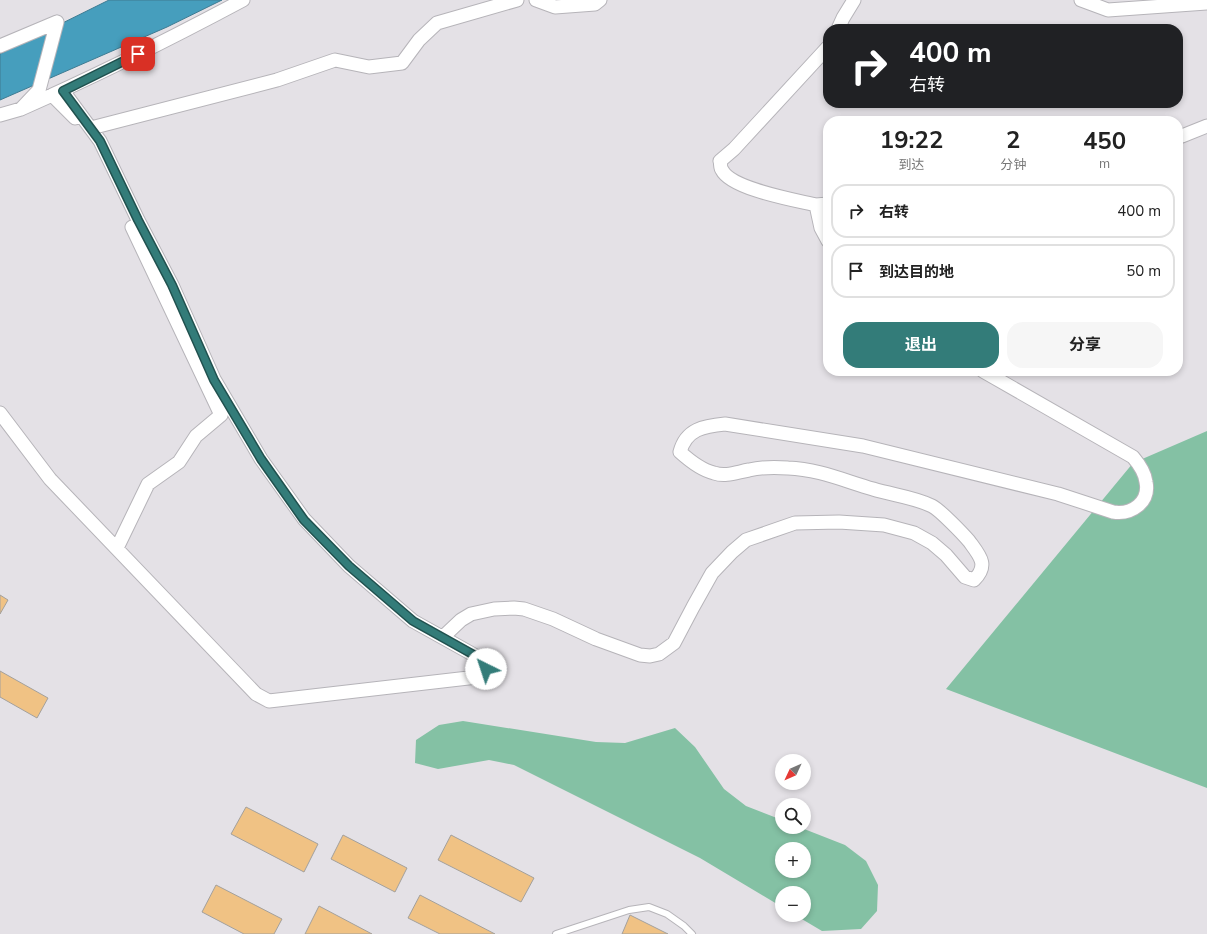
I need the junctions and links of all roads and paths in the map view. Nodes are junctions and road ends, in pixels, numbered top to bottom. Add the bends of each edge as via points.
1 (242, 0) edge
2 (517, 0) edge
3 (536, 0) edge
4 (600, 0) edge
5 (854, 0) edge
6 (1081, 0) edge
7 (1207, 3) edge
8 (841, 24) edge
9 (0, 46) edge
10 (823, 51) edge
11 (57, 93) junction
12 (20, 109) junction
13 (0, 115) edge
14 (1207, 126) edge
15 (91, 128) junction
16 (1183, 136) edge
17 (822, 204) edge
18 (823, 232) edge
19 (992, 376) edge
20 (0, 413) edge
21 (117, 548) junction
22 (443, 638) junction
23 (556, 934) edge
24 (692, 934) edge

1 - 11 street via 177,35
2 - 15 street via 437,23 419,40 402,63 368,68 335,60 277,80
3 - 4 street via 555,6 595,4
5 - 8 street
6 - 7 street via 1108,10
9 - 12 street via 57,22 39,90
10 - 17 street via 720,161 721,170 727,177 743,186
11 - 12 street
11 - 15 street
11 - 21 street via 83,126 104,166 221,415 196,436 179,462 148,484
12 - 13 street
14 - 16 street
15 - 22 street via 100,141 172,285 214,380 261,459 304,520 349,566 413,621
17 - 18 street
19 - 22 street via 1134,457 1146,481 1147,491 1144,499 1130,511 1122,514 1051,492 863,446 725,424 705,426 682,443 680,452 696,465 722,475 770,468 809,470 932,506 979,554 983,564 981,572 974,580 965,577 932,543 914,533 894,527 839,522 795,524 746,540 732,552 712,573 674,644 659,654 640,655 596,639 553,619 514,608 471,614 460,620
20 - 21 street via 50,479
21 - 22 street via 256,694 269,701 477,677 483,674 486,669 483,660
23 - 24 lane via 629,910 649,907 667,914

